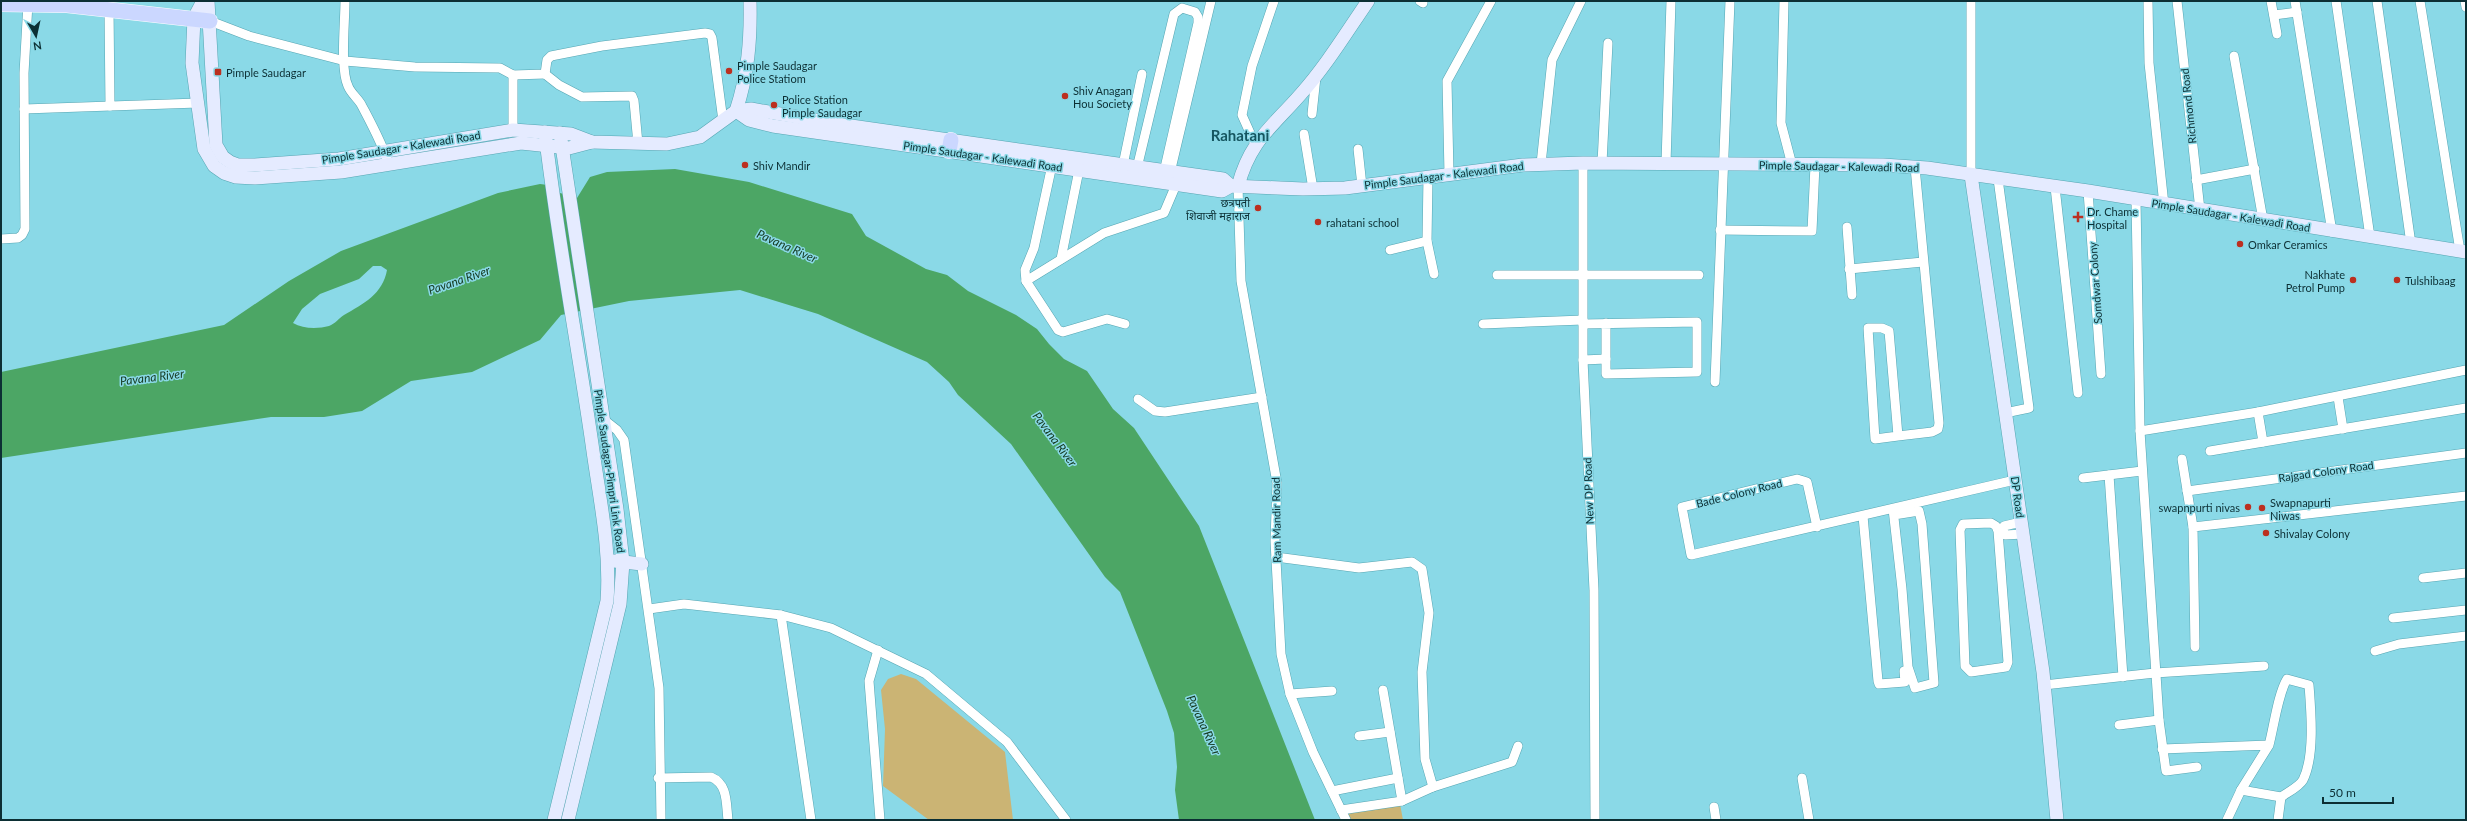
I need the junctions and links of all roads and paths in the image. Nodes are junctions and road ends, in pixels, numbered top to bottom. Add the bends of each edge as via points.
1 (203, 1) edge
2 (208, 1) edge
3 (345, 1) edge
4 (750, 1) edge
5 (1211, 1) edge
6 (1274, 1) edge
7 (1368, 1) edge
8 (1491, 1) edge
9 (1581, 1) edge
10 (1672, 1) edge
11 (1730, 1) edge
12 (1784, 1) edge
13 (1971, 1) edge
14 (2148, 1) edge
15 (2177, 1) edge
16 (2272, 1) edge
17 (2295, 1) edge
18 (2336, 1) edge
19 (2377, 1) edge
20 (2420, 1) edge
21 (2465, 1) edge
22 (28, 3) junction
23 (58, 3) edge
24 (1, 4) edge
25 (2466, 7) edge
26 (109, 8) junction
27 (2297, 12) junction
28 (2274, 15) junction
29 (194, 18) junction
30 (210, 21) junction
31 (2277, 34) dead end
32 (1608, 43) dead end
33 (2234, 56) dead end
34 (345, 61) junction
35 (545, 74) junction
36 (1142, 74) dead end
37 (513, 75) junction
38 (1316, 76) junction
39 (198, 103) junction
40 (110, 106) junction
41 (24, 109) junction
42 (736, 111) junction
43 (1312, 114) dead end
44 (723, 121) junction
45 (513, 130) junction
46 (545, 132) junction
47 (560, 133) junction
48 (1304, 134) dead end
49 (592, 142) junction
50 (638, 144) junction
51 (1255, 144) junction
52 (950, 145) junction
53 (547, 147) junction
54 (561, 148) junction
55 (1358, 149) dead end
56 (385, 151) junction
57 (1583, 163) junction
58 (1602, 163) junction
59 (1666, 163) junction
60 (1541, 164) junction
61 (1722, 164) junction
62 (389, 165) junction
63 (1052, 165) junction
64 (1123, 165) junction
65 (1792, 165) junction
66 (1815, 165) junction
67 (1915, 167) junction
68 (1137, 168) junction
69 (2254, 169) junction
70 (1079, 170) junction
71 (1448, 174) junction
72 (1971, 175) junction
73 (1428, 177) junction
74 (1171, 178) junction
75 (1998, 179) junction
76 (2196, 180) junction
77 (1235, 186) junction
78 (1362, 186) junction
79 (2055, 186) junction
80 (1313, 189) junction
81 (2088, 191) junction
82 (2136, 200) junction
83 (2164, 205) junction
84 (2200, 210) junction
85 (2263, 220) junction
86 (1847, 227) dead end
87 (1720, 230) junction
88 (2332, 232) junction
89 (2370, 237) junction
90 (1, 239) edge
91 (1427, 241) junction
92 (2411, 244) junction
93 (1390, 250) dead end
94 (2463, 251) edge
95 (1061, 259) junction
96 (1923, 262) junction
97 (1849, 269) junction
98 (1434, 274) dead end
99 (1584, 274) junction
100 (1497, 275) dead end
101 (1699, 275) dead end
102 (1026, 281) junction
103 (1852, 295) dead end
104 (1583, 322) junction
105 (1606, 322) junction
106 (1125, 324) dead end
107 (1483, 324) dead end
108 (586, 356) junction
109 (1606, 359) junction
110 (1583, 360) junction
111 (2466, 370) edge
112 (2101, 374) dead end
113 (1715, 382) dead end
114 (2078, 393) dead end
115 (1262, 397) junction
116 (2338, 397) junction
117 (1138, 399) dead end
118 (2466, 408) edge
119 (2258, 412) junction
120 (2005, 413) junction
121 (603, 420) junction
122 (2343, 429) junction
123 (2140, 431) junction
124 (1898, 436) junction
125 (2263, 442) junction
126 (2210, 451) dead end
127 (2466, 453) edge
128 (2182, 459) dead end
129 (2142, 471) junction
130 (2109, 475) junction
131 (2083, 478) dead end
132 (2015, 480) junction
133 (2187, 491) junction
134 (2466, 496) edge
135 (1890, 513) junction
136 (1863, 518) junction
137 (1817, 527) junction
138 (2193, 527) junction
139 (2017, 529) junction
140 (2001, 531) junction
141 (1276, 557) junction
142 (607, 560) junction
143 (623, 562) junction
144 (642, 564) junction
145 (2466, 573) edge
146 (2423, 578) dead end
147 (649, 609) junction
148 (2466, 610) edge
149 (780, 615) junction
150 (2393, 618) dead end
151 (2466, 636) edge
152 (2195, 647) dead end
153 (878, 650) junction
154 (2375, 650) dead end
155 (2264, 666) dead end
156 (2155, 673) junction
157 (2122, 677) junction
158 (2044, 685) junction
159 (1383, 690) dead end
160 (1332, 691) dead end
161 (1290, 694) junction
162 (2159, 720) junction
163 (2119, 725) dead end
164 (1390, 732) junction
165 (1359, 736) dead end
166 (2269, 744) junction
167 (1518, 746) dead end
168 (2162, 749) junction
169 (2196, 767) dead end
170 (658, 778) junction
171 (1398, 778) junction
172 (1802, 778) dead end
173 (1433, 786) junction
174 (2241, 790) junction
175 (1332, 791) junction
176 (2281, 797) junction
177 (1402, 801) junction
178 (1714, 807) dead end
179 (1341, 810) junction
180 (554, 820) edge
181 (568, 820) edge
182 (661, 820) edge
183 (728, 820) edge
184 (811, 820) edge
185 (880, 820) edge
186 (1066, 820) edge
187 (1346, 820) edge
188 (1595, 820) edge
189 (1716, 820) edge
190 (1809, 820) edge
191 (2057, 820) edge
192 (2227, 820) edge
193 (2278, 820) edge

1 - 29 main road
2 - 30 main road, Pimple Saudagar - Kalewadi Road
3 - 34 street
4 - 42 main road via 750,48 745,83
5 - 74 street
6 - 51 street via 1252,66 1242,115
7 - 38 main road
8 - 71 street via 1448,81
9 - 60 street via 1552,60
10 - 59 street
11 - 61 street
12 - 65 street via 1781,123
13 - 72 street
14 - 83 street via 2149,63
15 - 76 street, Richmond Road
16 - 28 street
17 - 27 street
18 - 89 street
19 - 92 street
20 - 94 street
21 - 25 street
22 - 23 main road
22 - 24 main road
22 - 41 street
23 - 26 main road
26 - 29 main road
26 - 40 street
27 - 28 street
27 - 88 street
28 - 31 street
29 - 30 main road
29 - 39 main road, Pimple Saudagar - Kalewadi Road via 192,63
30 - 34 street via 255,38
30 - 56 main road, Pimple Saudagar - Kalewadi Road via 215,138 223,157 238,165 254,165 340,159
32 - 58 street
33 - 69 street
34 - 37 street via 415,67 500,68
34 - 56 street via 344,72 348,87 362,106
35 - 37 street
35 - 44 street via 547,60 551,56 602,46 710,34
35 - 50 street via 582,97 632,96
36 - 64 street
37 - 45 street
38 - 43 street
38 - 51 main road
39 - 40 street
39 - 62 main road, Pimple Saudagar - Kalewadi Road via 208,158 217,168 236,177 341,172
40 - 41 street
41 - 90 street via 25,229 18,238
42 - 44 main road, Pimple Saudagar - Kalewadi Road
42 - 52 main road, Pimple Saudagar - Kalewadi Road via 751,109
44 - 50 main road, Pimple Saudagar - Kalewadi Road via 700,136 684,142
45 - 46 main road, Pimple Saudagar - Kalewadi Road
45 - 56 main road, Pimple Saudagar - Kalewadi Road
46 - 47 main road, Pimple Saudagar - Kalewadi Road
46 - 53 main road, Pimple Saudagar-Pimpri Link Road
47 - 49 main road, Pimple Saudagar - Kalewadi Road via 571,134
47 - 54 main road, Pimple Saudagar-Pimpri Link Road
48 - 80 street
49 - 50 main road, Pimple Saudagar - Kalewadi Road
49 - 54 main road, Pimple Saudagar - Kalewadi Road
51 - 77 main road
52 - 63 main road, Pimple Saudagar - Kalewadi Road
52 - 64 main road, Pimple Saudagar - Kalewadi Road
53 - 54 main road, Pimple Saudagar - Kalewadi Road
53 - 62 main road, Pimple Saudagar - Kalewadi Road via 521,144
53 - 108 main road, Pimple Saudagar-Pimpri Link Road
54 - 108 main road, Pimple Saudagar-Pimpri Link Road
55 - 78 street
56 - 62 street
57 - 58 main road, Pimple Saudagar - Kalewadi Road
57 - 60 main road, Pimple Saudagar - Kalewadi Road
57 - 99 street, New DP Road
58 - 59 main road, Pimple Saudagar - Kalewadi Road
59 - 61 main road, Pimple Saudagar - Kalewadi Road
60 - 71 main road, Pimple Saudagar - Kalewadi Road
61 - 65 main road, Pimple Saudagar - Kalewadi Road
61 - 87 street
63 - 70 main road, Pimple Saudagar - Kalewadi Road
63 - 102 street via 1034,248 1026,270
64 - 68 main road, Pimple Saudagar - Kalewadi Road
65 - 66 main road, Pimple Saudagar - Kalewadi Road
66 - 67 main road, Pimple Saudagar - Kalewadi Road
66 - 87 street via 1812,231
67 - 72 main road, Pimple Saudagar - Kalewadi Road
67 - 96 street
68 - 74 main road, Pimple Saudagar - Kalewadi Road
68 - 74 street via 1174,14 1182,8 1195,12 1198,23
69 - 76 street
69 - 85 street
70 - 74 main road, Pimple Saudagar - Kalewadi Road
70 - 95 street
71 - 73 main road, Pimple Saudagar - Kalewadi Road
72 - 75 main road, Pimple Saudagar - Kalewadi Road
72 - 120 main road, DP Road
73 - 78 main road, Pimple Saudagar - Kalewadi Road
73 - 91 street
74 - 77 main road, Pimple Saudagar - Kalewadi Road via 1222,191
74 - 95 street via 1164,213 1104,233
75 - 79 main road, Pimple Saudagar - Kalewadi Road
75 - 120 street via 2029,408
76 - 84 street, Richmond Road
77 - 80 main road, Pimple Saudagar - Kalewadi Road
77 - 115 street, Ram Mandir Road via 1241,282
78 - 80 main road, Pimple Saudagar - Kalewadi Road
79 - 81 main road, Pimple Saudagar - Kalewadi Road
79 - 114 street
81 - 82 main road, Pimple Saudagar - Kalewadi Road
81 - 112 street, Somdwar Colony
82 - 83 main road, Pimple Saudagar - Kalewadi Road
82 - 123 street
83 - 84 main road, Pimple Saudagar - Kalewadi Road
84 - 85 main road, Pimple Saudagar - Kalewadi Road
85 - 88 main road, Pimple Saudagar - Kalewadi Road
86 - 97 street
87 - 113 street
88 - 89 main road, Pimple Saudagar - Kalewadi Road
89 - 92 main road, Pimple Saudagar - Kalewadi Road
91 - 93 street
91 - 98 street
92 - 94 main road, Pimple Saudagar - Kalewadi Road
95 - 102 street
96 - 97 street
96 - 124 street via 1938,429
97 - 103 street
99 - 100 street
99 - 101 street
99 - 104 street, New DP Road
102 - 106 street via 1058,330 1063,332 1107,319
104 - 105 street
104 - 107 street
104 - 110 street, New DP Road
105 - 109 street
105 - 109 street via 1697,322 1697,372 1606,374
108 - 121 main road, Pimple Saudagar-Pimpri Link Road
108 - 142 main road, Pimple Saudagar-Pimpri Link Road
109 - 110 street
110 - 188 street, New DP Road via 1594,590
111 - 116 street
115 - 117 street via 1165,412 1155,411
115 - 141 street, Ram Mandir Road via 1277,483
116 - 119 street
116 - 122 street
118 - 122 street
119 - 123 street
119 - 125 street
120 - 132 main road, DP Road
121 - 143 main road, Pimple Saudagar-Pimpri Link Road
121 - 144 street via 617,430 624,440
122 - 125 street
123 - 129 street
124 - 124 street via 1889,331 1868,328 1875,439
125 - 126 street
127 - 133 street, Rajgad Colony Road
128 - 133 street
129 - 130 street
129 - 156 street
130 - 131 street
130 - 157 street
132 - 135 street, Bade Colony Road
132 - 139 main road, DP Road
133 - 138 street
134 - 138 street
135 - 135 street via 1908,667 1915,688 1934,683 1922,524 1919,511
135 - 136 street, Bade Colony Road
135 - 136 street via 1905,682 1879,684 1878,681
136 - 137 street, Bade Colony Road
137 - 137 street, Bade Colony Road via 1691,555 1682,507 1804,479 1807,482
138 - 152 street
139 - 140 street via 2004,526
139 - 158 main road, DP Road
140 - 140 street via 1990,524 1964,524 1960,530 1965,666 1971,672 2006,667 2008,662
141 - 161 street, Ram Mandir Road via 1281,654
141 - 173 street via 1359,568 1412,562 1422,569 1429,613 1422,672 1425,760
142 - 143 main road
142 - 180 main road, Pimple Saudagar-Pimpri Link Road via 607,601
143 - 144 main road
143 - 181 main road, Pimple Saudagar-Pimpri Link Road via 620,604
144 - 147 street
145 - 146 street
147 - 149 street via 684,604
147 - 170 street via 659,688
148 - 150 street
149 - 153 street via 831,628
149 - 184 street
151 - 154 street via 2399,644
153 - 185 street via 869,681
153 - 186 street via 926,674 996,732 1007,742
155 - 156 street
156 - 157 street
156 - 162 street
157 - 158 street
158 - 191 main road, DP Road
159 - 164 street
160 - 161 street
161 - 175 street, Ram Mandir Road
162 - 163 street
162 - 168 street
164 - 165 street
164 - 171 street
166 - 168 street
166 - 174 street
166 - 176 street via 2277,718 2281,688 2287,679 2309,685 2311,710 2308,760 2302,781
167 - 173 street via 1512,762
168 - 169 street via 2166,771
170 - 182 street
170 - 183 street via 711,777 719,780 723,786
171 - 175 street
171 - 177 street
172 - 190 street
173 - 177 street
174 - 176 street
174 - 192 street
175 - 179 street, Ram Mandir Road
176 - 193 street
177 - 179 street
178 - 189 street
179 - 187 street, Ram Mandir Road

